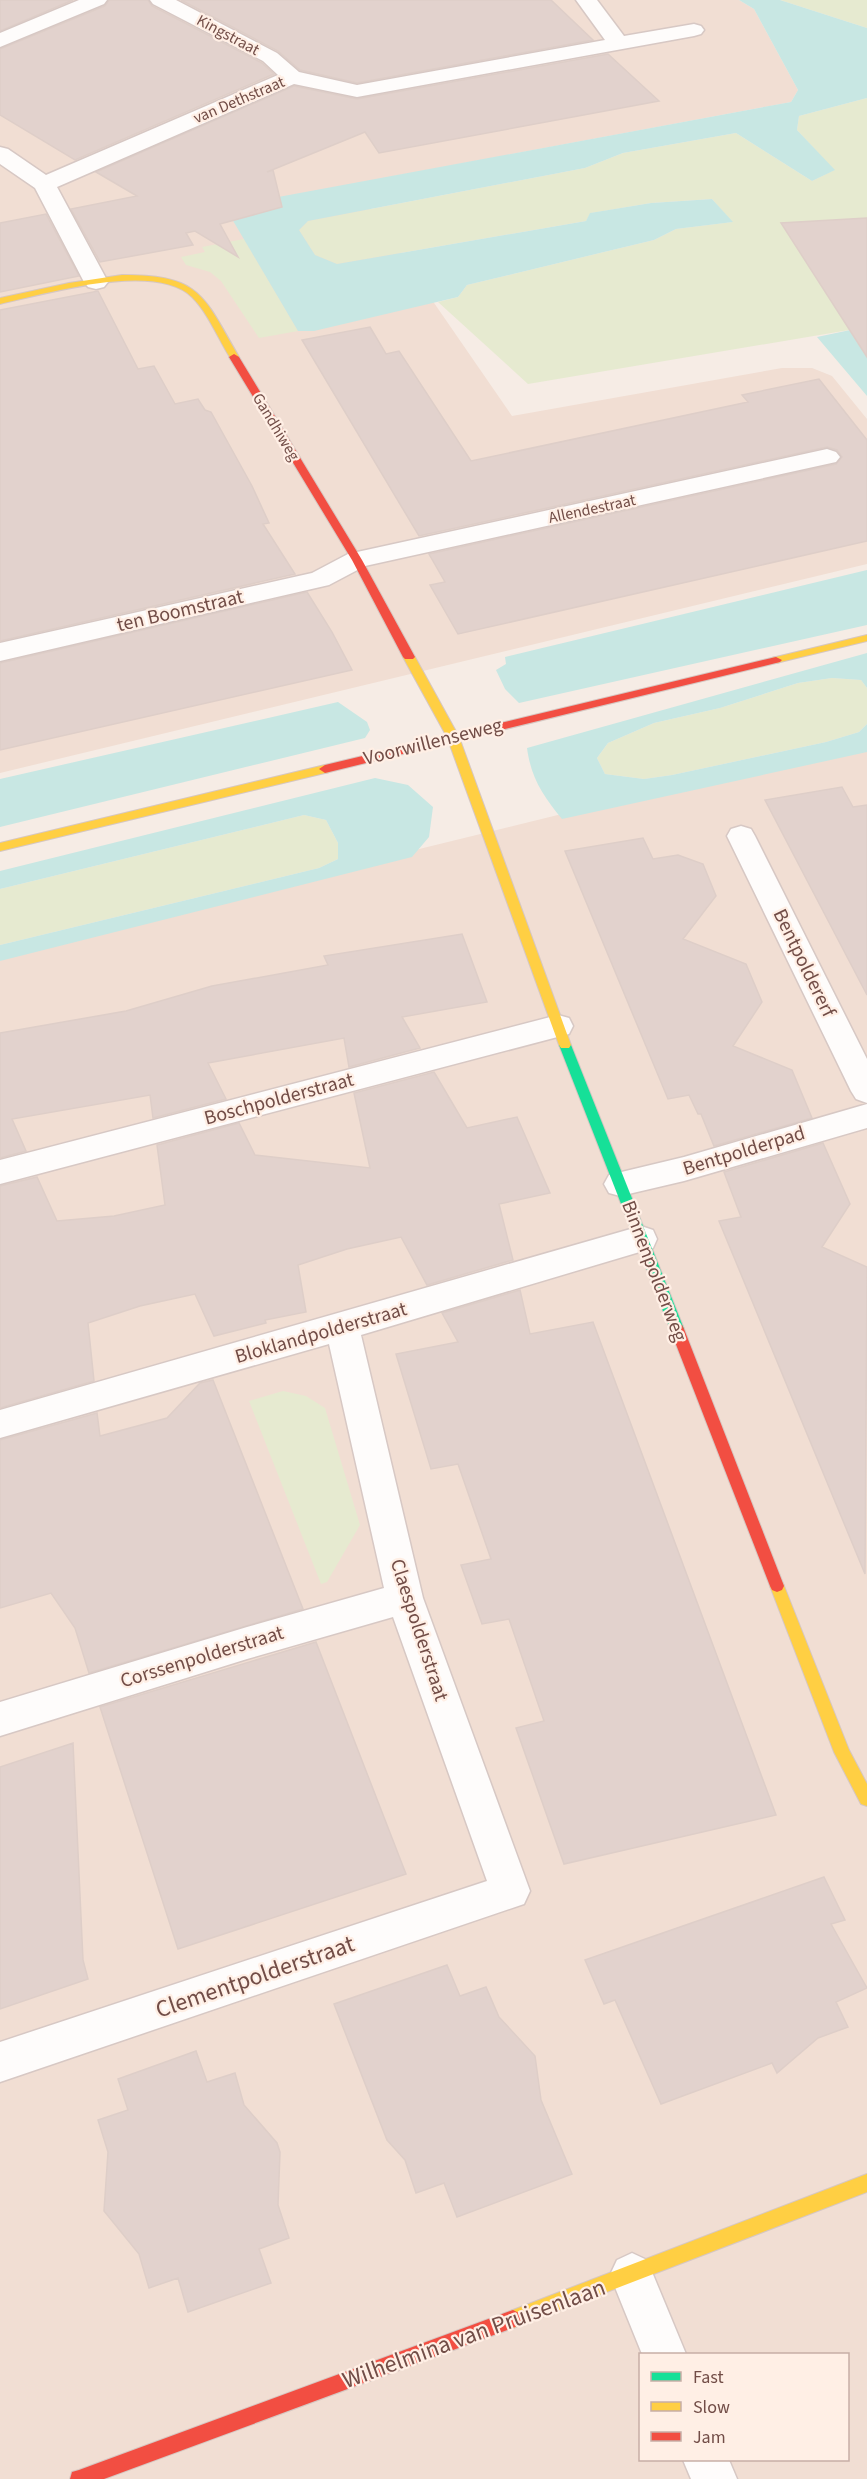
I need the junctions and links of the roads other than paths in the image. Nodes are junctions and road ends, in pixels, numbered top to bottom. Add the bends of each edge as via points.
1 (97, 0) edge
2 (160, 0) edge
3 (586, 0) edge
4 (694, 30) dead end
5 (0, 41) edge
6 (619, 44) junction
7 (292, 77) junction
8 (0, 154) edge
9 (44, 184) junction
10 (96, 282) junction
11 (0, 301) edge
12 (827, 457) dead end
13 (357, 560) junction
14 (867, 638) edge
15 (0, 652) edge
16 (453, 737) junction
17 (741, 836) dead end
18 (0, 847) edge
19 (558, 1026) junction
20 (867, 1090) edge
21 (867, 1116) edge
22 (0, 1172) edge
23 (620, 1184) junction
24 (641, 1239) junction
25 (342, 1327) junction
26 (0, 1424) edge
27 (405, 1598) junction
28 (0, 1719) edge
29 (867, 1799) edge
30 (510, 1891) joint
31 (0, 2062) edge
32 (867, 2183) edge
33 (632, 2275) junction
34 (663, 2353) edge
35 (706, 2461) edge
36 (79, 2479) edge
37 (714, 2479) edge

1 - 5 street
2 - 7 street, Kingstraat via 270,57
3 - 6 street
4 - 6 street, van Dethstraat
6 - 7 street, van Dethstraat via 357,91
7 - 9 street, van Dethstraat
8 - 9 street
9 - 10 street
10 - 11 street, Gandhiweg
10 - 13 street, Gandhiweg via 150,278 188,289 201,303
12 - 13 street, Allendestraat
13 - 15 street, ten Boomstraat via 320,579
13 - 16 street, Gandhiweg
14 - 16 street, Voorwillenseweg
16 - 18 street, Voorwillenseweg
16 - 19 street, Binnenpolderweg
17 - 20 street, Bentpoldererf
19 - 22 street, Boschpolderstraat
19 - 23 street, Binnenpolderweg
21 - 23 street, Bentpolderpad
23 - 24 street, Binnenpolderweg
24 - 25 street, Bloklandpolderstraat
24 - 29 street, Binnenpolderweg via 842,1752
25 - 26 street, Bloklandpolderstraat
25 - 27 street, Claespolderstraat
27 - 28 street, Corssenpolderstraat
27 - 30 street, Claespolderstraat
30 - 31 street, Clementpolderstraat
32 - 33 street, Wilhelmina van Pruisenlaan
33 - 34 street
33 - 36 street, Wilhelmina van Pruisenlaan
35 - 37 street

